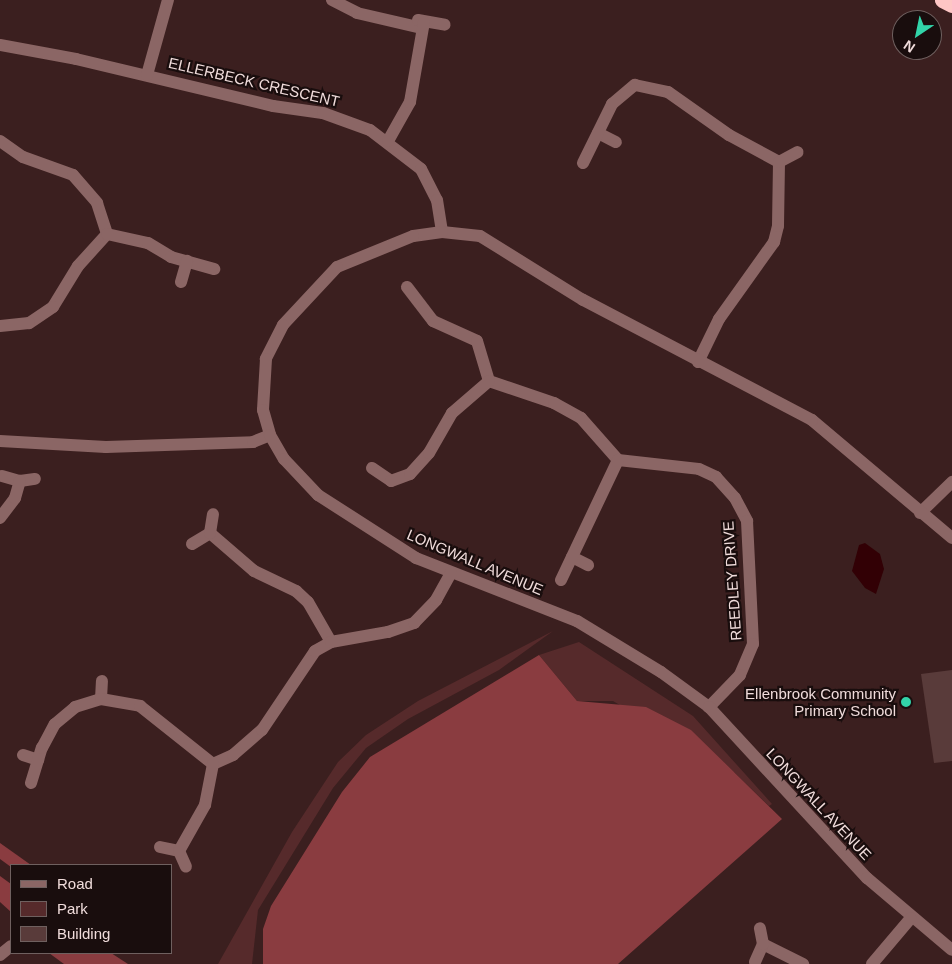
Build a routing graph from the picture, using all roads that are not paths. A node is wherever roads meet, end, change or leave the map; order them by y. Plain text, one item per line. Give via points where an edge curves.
1 (168, 0) edge
2 (332, 0) edge
3 (942, 0) edge
4 (952, 4) edge
5 (410, 16) dead end
6 (423, 25) junction
7 (445, 25) dead end
8 (0, 46) edge
9 (147, 75) junction
10 (598, 133) junction
11 (0, 141) edge
12 (388, 141) junction
13 (616, 142) dead end
14 (798, 152) dead end
15 (779, 162) junction
16 (583, 163) dead end
17 (442, 232) junction
18 (107, 234) junction
19 (187, 261) junction
20 (214, 269) dead end
21 (181, 282) dead end
22 (407, 287) dead end
23 (0, 326) edge
24 (698, 362) junction
25 (489, 381) junction
26 (270, 435) junction
27 (0, 441) edge
28 (618, 460) junction
29 (372, 468) dead end
30 (2, 476) dead end
31 (35, 479) dead end
32 (20, 481) junction
33 (952, 482) edge
34 (920, 513) junction
35 (213, 514) dead end
36 (0, 518) edge
37 (210, 533) junction
38 (952, 538) edge
39 (192, 544) dead end
40 (572, 557) junction
41 (588, 565) dead end
42 (451, 573) junction
43 (561, 580) dead end
44 (331, 642) junction
45 (102, 681) dead end
46 (101, 699) junction
47 (709, 707) junction
48 (23, 755) dead end
49 (38, 760) junction
50 (213, 764) junction
51 (31, 783) dead end
52 (160, 847) dead end
53 (179, 852) junction
54 (186, 867) dead end
55 (911, 918) junction
56 (760, 928) dead end
57 (763, 944) junction
58 (10, 947) edge
59 (952, 950) edge
60 (0, 955) edge
61 (755, 962) dead end
62 (803, 964) edge
63 (872, 964) edge

1 - 9 street
2 - 6 street via 364,15
3 - 4 highway
5 - 6 street
6 - 7 street
6 - 12 street via 410,102
8 - 9 street, ELLERBECK CRESCENT
9 - 12 street, ELLERBECK CRESCENT via 273,106 323,113
10 - 13 street
10 - 15 street via 617,96 635,85 650,86 683,101 730,135
10 - 16 street
11 - 18 street via 23,157 73,175 97,202
12 - 17 street, ELLERBECK CRESCENT via 421,169 430,184
14 - 15 street
15 - 24 street via 778,226 774,242 719,320
17 - 24 street, LONGWALL AVENUE via 496,243 547,280
17 - 26 street, LONGWALL AVENUE via 389,242 358,255 337,267 300,303 266,359 263,410
18 - 19 street via 148,243
18 - 23 street via 78,266 53,307 29,323
19 - 20 street
19 - 21 street
22 - 25 street via 433,322 477,342
24 - 34 street, LONGWALL AVENUE via 812,420
25 - 28 street via 554,403 581,418
25 - 29 street via 452,413 429,453 410,474 391,481
26 - 27 street via 253,442 106,447
26 - 42 street, LONGWALL AVENUE via 289,465 318,495 389,543
28 - 40 street
28 - 47 street, REEDLEY DRIVE via 676,464 709,473 726,486 747,521 751,658
30 - 32 street
31 - 32 street
32 - 36 street via 16,498
33 - 34 street
34 - 38 street, LONGWALL AVENUE
35 - 37 street
37 - 39 street
37 - 44 street via 254,571 296,591 308,602
40 - 41 street
40 - 43 street
42 - 44 street via 436,600 414,623
42 - 47 street, LONGWALL AVENUE via 577,621
44 - 50 street via 304,663 252,741
45 - 46 street
46 - 49 street via 62,716
46 - 50 street via 140,706
47 - 55 street, LONGWALL AVENUE via 812,823
48 - 49 street
49 - 51 street
50 - 53 street via 206,805
52 - 53 street
53 - 54 street
55 - 59 street, LONGWALL AVENUE
55 - 63 street
56 - 57 street
57 - 61 street
57 - 62 street
58 - 60 street

